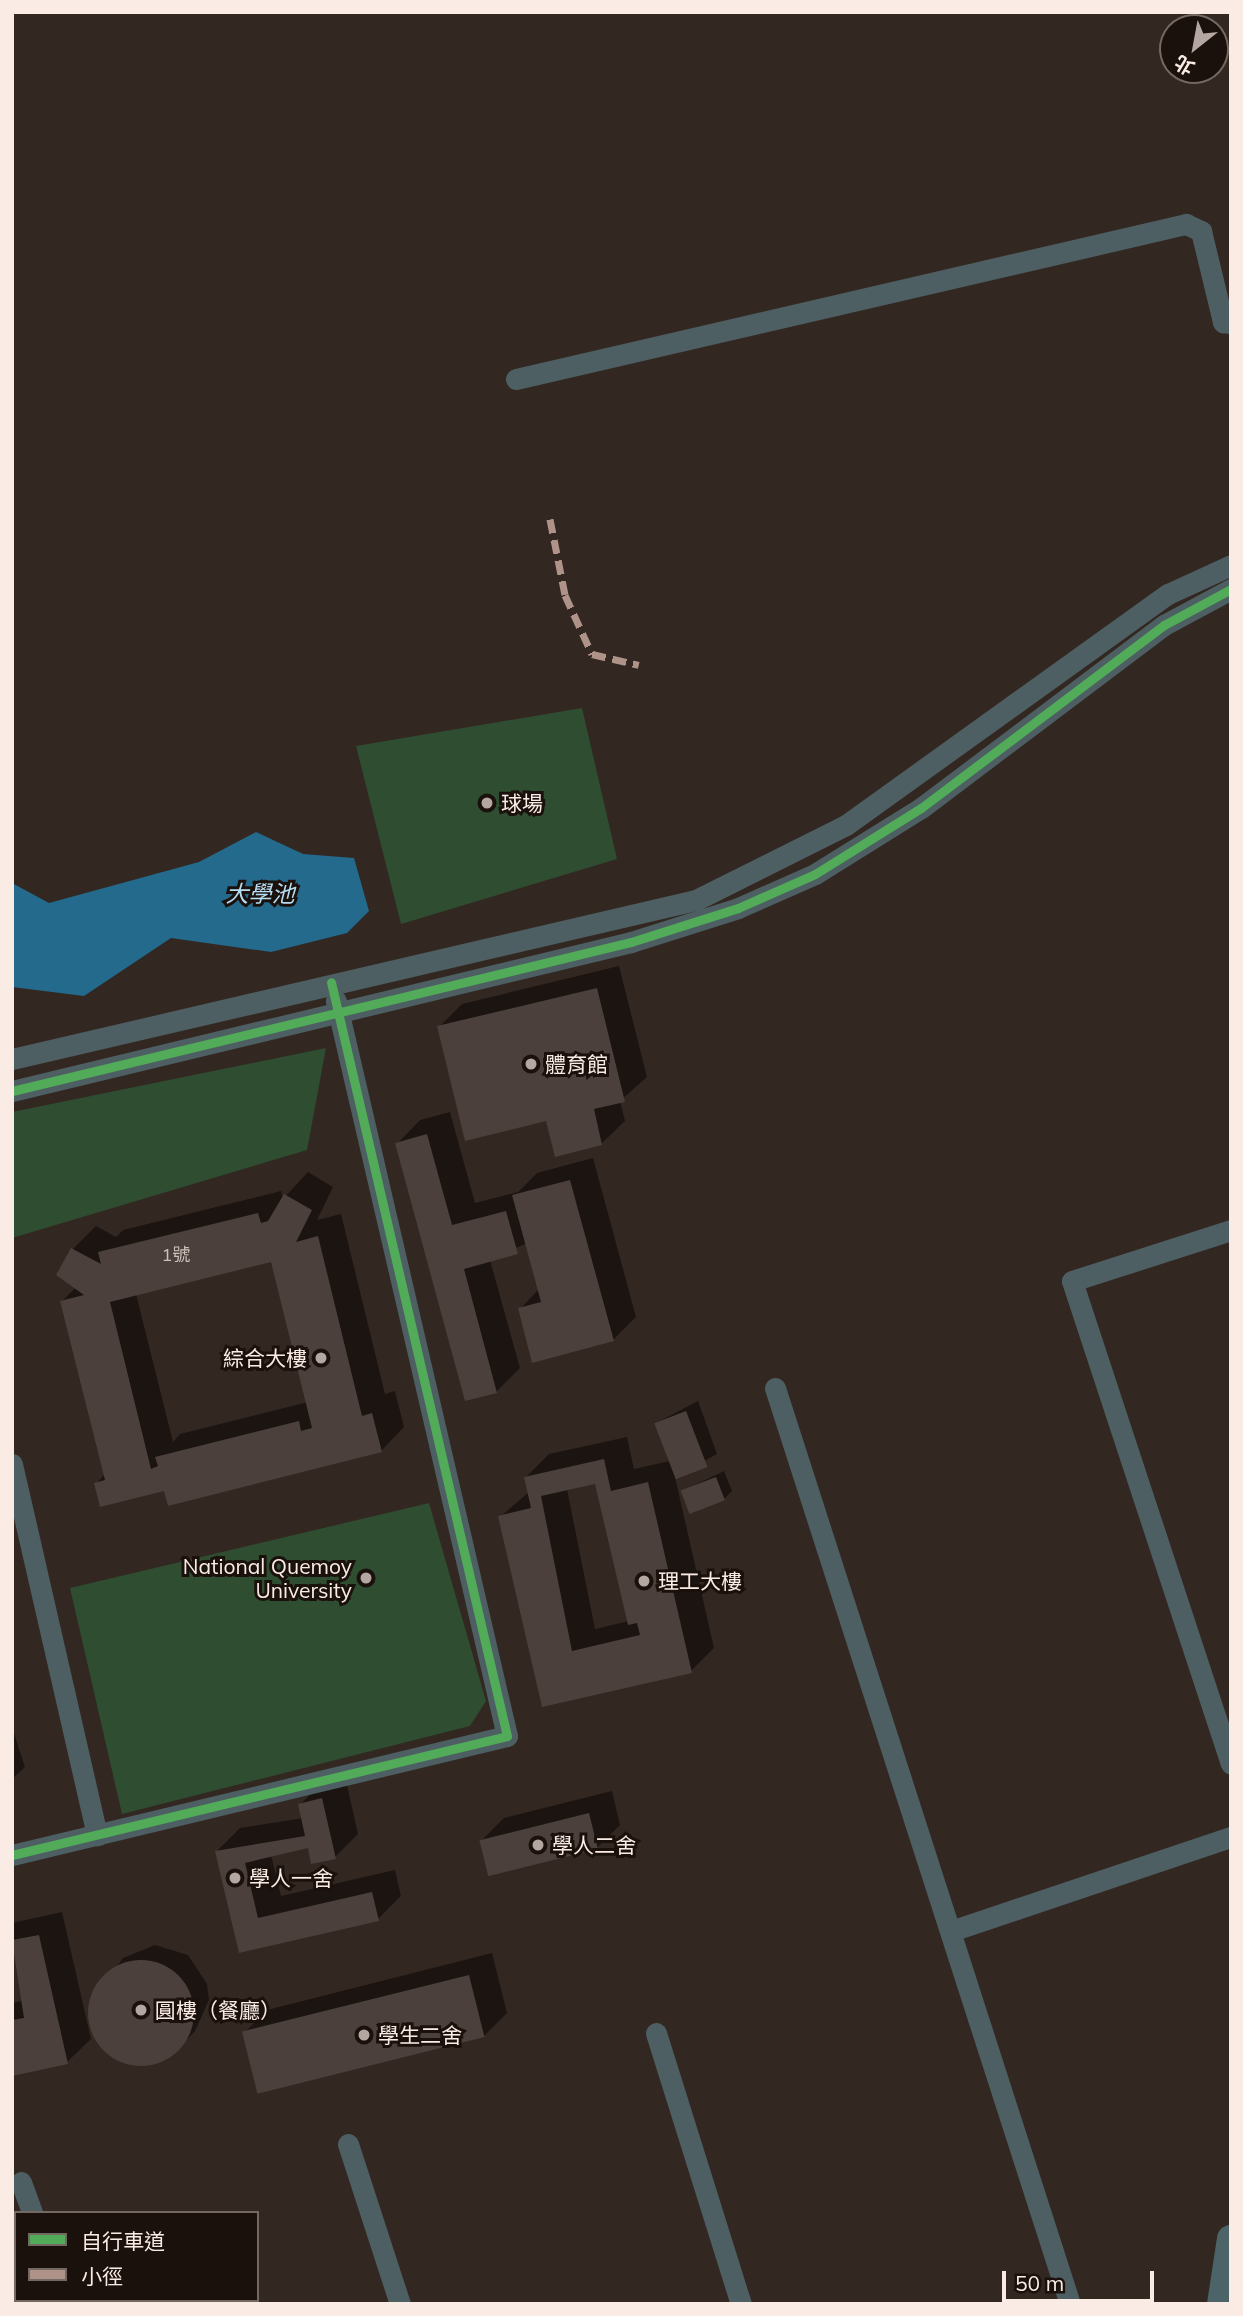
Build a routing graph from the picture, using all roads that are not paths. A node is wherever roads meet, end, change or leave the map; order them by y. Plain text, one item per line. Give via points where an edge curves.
1 (1231, 323) edge
2 (516, 379) dead end
3 (1231, 565) edge
4 (1231, 589) edge
5 (331, 982) junction
6 (338, 1013) junction
7 (12, 1059) edge
8 (12, 1091) edge
9 (1231, 1230) edge
10 (775, 1388) dead end
11 (12, 1464) edge
12 (1231, 1764) edge
13 (97, 1835) junction
14 (1231, 1837) edge
15 (12, 1856) edge
16 (954, 1930) junction
17 (656, 2033) dead end
18 (348, 2144) dead end
19 (21, 2182) dead end
20 (31, 2211) edge
21 (1231, 2239) edge
22 (400, 2304) edge
23 (741, 2304) edge
24 (1070, 2304) edge
25 (1221, 2304) edge

1 - 2 street via 1223,322 1201,231 1186,224
3 - 5 street via 1168,594 846,825 746,878 637,916
4 - 6 street via 1164,625 921,808 815,874 658,934
5 - 6 street
5 - 7 street
6 - 8 street
6 - 13 street via 507,1735
9 - 12 street via 1072,1281
10 - 16 street
11 - 13 street
13 - 15 street
14 - 16 street
16 - 24 street
17 - 23 street
18 - 22 street
19 - 20 street
21 - 25 main road

